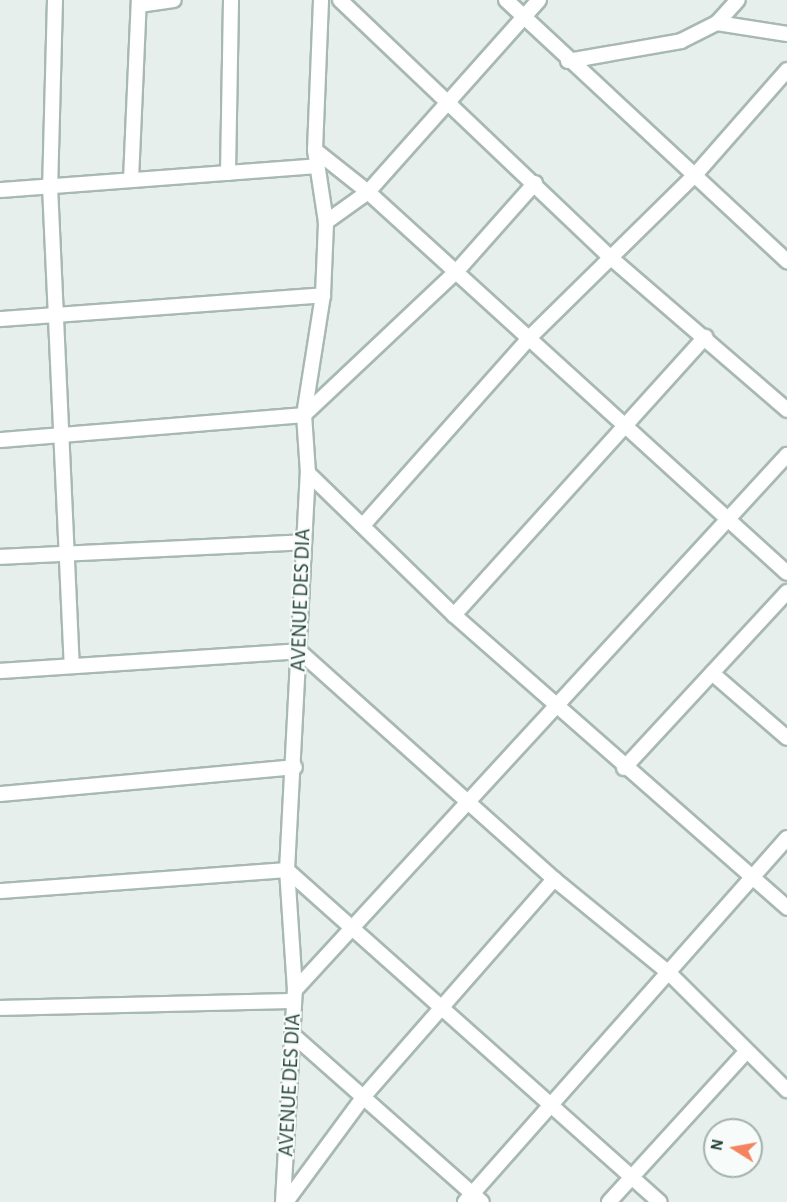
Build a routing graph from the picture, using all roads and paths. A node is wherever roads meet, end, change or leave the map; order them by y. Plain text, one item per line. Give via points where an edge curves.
1 (55, 0) edge
2 (174, 0) edge
3 (231, 0) edge
4 (321, 0) edge
5 (340, 0) edge
6 (506, 0) edge
7 (539, 0) edge
8 (738, 0) edge
9 (139, 2) edge
10 (525, 18) junction
11 (717, 23) junction
12 (787, 34) edge
13 (568, 61) junction
14 (787, 70) edge
15 (448, 103) junction
16 (315, 150) junction
17 (317, 166) junction
18 (228, 173) junction
19 (694, 176) junction
20 (131, 180) junction
21 (535, 183) junction
22 (50, 186) junction
23 (0, 190) edge
24 (368, 192) junction
25 (326, 222) junction
26 (610, 257) junction
27 (787, 261) edge
28 (456, 272) junction
29 (323, 295) junction
30 (55, 315) junction
31 (0, 319) edge
32 (529, 338) junction
33 (705, 338) junction
34 (787, 410) edge
35 (304, 415) junction
36 (624, 425) junction
37 (58, 434) junction
38 (0, 440) edge
39 (787, 455) edge
40 (308, 473) junction
41 (729, 520) junction
42 (365, 523) junction
43 (302, 542) junction
44 (68, 551) junction
45 (0, 557) edge
46 (787, 573) edge
47 (787, 592) edge
48 (454, 615) junction
49 (298, 651) junction
50 (72, 664) junction
51 (0, 671) edge
52 (712, 673) junction
53 (555, 702) junction
54 (787, 738) edge
55 (295, 767) junction
56 (624, 768) junction
57 (0, 794) edge
58 (465, 798) junction
59 (787, 838) edge
60 (287, 870) junction
61 (753, 875) junction
62 (554, 879) junction
63 (0, 891) edge
64 (787, 908) edge
65 (355, 927) junction
66 (670, 974) junction
67 (294, 995) junction
68 (444, 1005) junction
69 (0, 1008) edge
70 (292, 1035) junction
71 (746, 1052) junction
72 (787, 1090) edge
73 (365, 1095) junction
74 (554, 1104) junction
75 (632, 1177) junction
76 (473, 1199) edge
77 (285, 1202) edge
78 (609, 1202) edge
79 (659, 1202) edge

1 - 22 street
2 - 9 street
3 - 18 street
4 - 16 street, AVENUE DES DIA
5 - 15 street
6 - 10 street
7 - 10 street
8 - 11 street
9 - 20 street
10 - 13 street
10 - 15 street
11 - 12 street
11 - 13 street via 681,41
13 - 19 street
14 - 19 street
15 - 21 street
15 - 24 street
16 - 17 street, AVENUE DES DIA
16 - 24 street
17 - 18 street
17 - 25 street, AVENUE DES DIA
18 - 20 street
19 - 26 street
19 - 27 street
20 - 22 street
21 - 26 street
21 - 28 street
22 - 23 street
22 - 30 street
24 - 25 street
24 - 28 street
25 - 29 street, AVENUE DES DIA
26 - 32 street
26 - 33 street
28 - 32 street
28 - 35 street
29 - 30 street
29 - 35 street, AVENUE DES DIA
30 - 31 street
30 - 37 street
32 - 36 street
32 - 42 street
33 - 34 street
33 - 36 street
35 - 37 street
35 - 40 street, AVENUE DES DIA
36 - 41 street
36 - 48 street
37 - 38 street
37 - 44 street
39 - 41 street
40 - 42 street
40 - 43 street, AVENUE DES DIA
41 - 46 street
41 - 53 street
42 - 48 street
43 - 44 street
43 - 49 street, AVENUE DES DIA
44 - 45 street
44 - 50 street
47 - 52 street
48 - 53 street
49 - 50 street
49 - 55 street, AVENUE DES DIA
49 - 58 street
50 - 51 street
52 - 54 street
52 - 56 street
53 - 56 street
53 - 58 street
55 - 57 street
55 - 60 street, AVENUE DES DIA
56 - 61 street
58 - 62 street
58 - 65 street
59 - 61 street
60 - 63 street
60 - 65 street
60 - 67 street, AVENUE DES DIA
61 - 64 street
61 - 66 street
62 - 66 street
62 - 68 street
65 - 67 street
65 - 68 street
66 - 71 street
66 - 74 street
67 - 69 street
67 - 70 street, AVENUE DES DIA
68 - 73 street
68 - 74 street
70 - 73 street
70 - 77 street, AVENUE DES DIA
71 - 72 street
71 - 75 street
73 - 76 street
73 - 77 street
74 - 75 street
74 - 76 street
75 - 78 street
75 - 79 street

